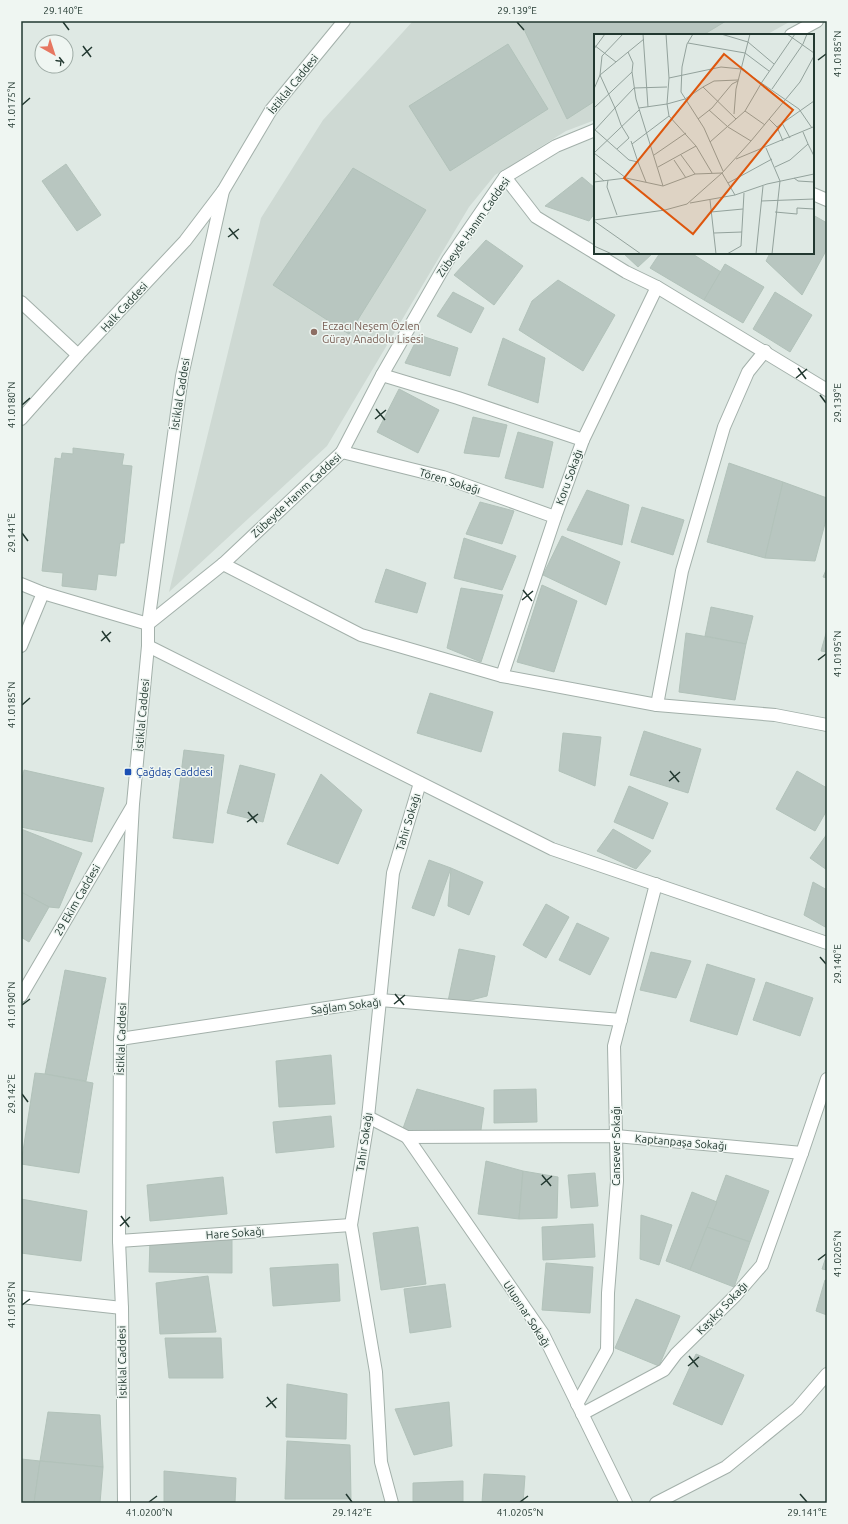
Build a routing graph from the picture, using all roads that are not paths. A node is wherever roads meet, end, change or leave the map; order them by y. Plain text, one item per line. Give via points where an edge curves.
1 (344, 21) edge
2 (817, 21) edge
3 (793, 34) edge
4 (594, 130) edge
5 (505, 177) junction
6 (223, 191) junction
7 (814, 194) edge
8 (827, 200) edge
9 (594, 252) edge
10 (597, 254) edge
11 (657, 287) junction
12 (21, 302) edge
13 (765, 351) junction
14 (78, 355) junction
15 (382, 376) junction
16 (827, 390) edge
17 (21, 419) edge
18 (583, 440) junction
19 (342, 452) junction
20 (555, 517) junction
21 (223, 564) junction
22 (21, 584) edge
23 (44, 592) junction
24 (148, 624) junction
25 (21, 646) edge
26 (148, 646) junction
27 (502, 676) junction
28 (657, 705) junction
29 (827, 725) edge
30 (420, 783) junction
31 (134, 804) junction
32 (656, 884) junction
33 (827, 943) edge
34 (21, 996) edge
35 (380, 1000) junction
36 (621, 1020) junction
37 (120, 1039) junction
38 (827, 1079) edge
39 (368, 1117) junction
40 (616, 1136) junction
41 (407, 1137) junction
42 (802, 1153) junction
43 (351, 1225) junction
44 (119, 1241) junction
45 (21, 1297) edge
46 (122, 1308) junction
47 (827, 1374) edge
48 (580, 1409) junction
49 (124, 1503) edge
50 (392, 1503) edge
51 (626, 1503) edge
52 (656, 1503) edge

1 - 6 street, İstiklal Caddesi via 271,110
2 - 3 street
4 - 5 street, Zübeyde Hanım Caddesi via 556,146
5 - 9 street via 536,217
5 - 15 street, Zübeyde Hanım Caddesi via 448,260
6 - 14 street, Halk Caddesi via 185,241
6 - 24 street, İstiklal Caddesi via 182,376
7 - 8 street
10 - 11 street
11 - 13 street
11 - 18 street, Koru Sokağı
12 - 14 street
13 - 16 street
13 - 28 street via 748,372 724,427 682,571
14 - 17 street, Halk Caddesi
15 - 18 street via 458,398
15 - 19 street, Zübeyde Hanım Caddesi
18 - 20 street, Koru Sokağı
19 - 20 street, Tören Sokağı via 443,477
19 - 21 street, Zübeyde Hanım Caddesi
20 - 27 street, Koru Sokağı
21 - 24 street, Zübeyde Hanım Caddesi
21 - 27 street via 361,635
22 - 23 street
23 - 24 street
23 - 25 street
24 - 26 street, İstiklal Caddesi
26 - 30 street
26 - 31 street, İstiklal Caddesi
27 - 28 street
28 - 29 street via 775,715
30 - 32 street via 552,849
30 - 35 street, Tahir Sokağı via 393,873
31 - 34 street, 29 Ekim Caddesi
31 - 37 street, İstiklal Caddesi
32 - 33 street
32 - 36 street, Cansever Sokağı
35 - 36 street, Sağlam Sokağı
35 - 37 street, Sağlam Sokağı
35 - 39 street, Tahir Sokağı
36 - 40 street, Cansever Sokağı via 614,1046
37 - 44 street, İstiklal Caddesi
38 - 42 street
39 - 41 street, Kaptanpaşa Sokağı
39 - 43 street, Tahir Sokağı
40 - 41 street, Kaptanpaşa Sokağı
40 - 42 street, Kaptanpaşa Sokağı
40 - 48 street, Cansever Sokağı via 617,1181 608,1293 607,1350
41 - 48 street, Ulupınar Sokağı via 543,1334
42 - 48 street, Kaşıkçı Sokağı via 762,1265 735,1296 676,1354 664,1370
43 - 44 street, Hare Sokağı
43 - 50 street, Tahir Sokağı via 376,1372 381,1462
44 - 46 street, İstiklal Caddesi
45 - 46 street
46 - 49 street, İstiklal Caddesi
47 - 52 street via 797,1409 726,1467
48 - 51 street, Ulupınar Sokağı

